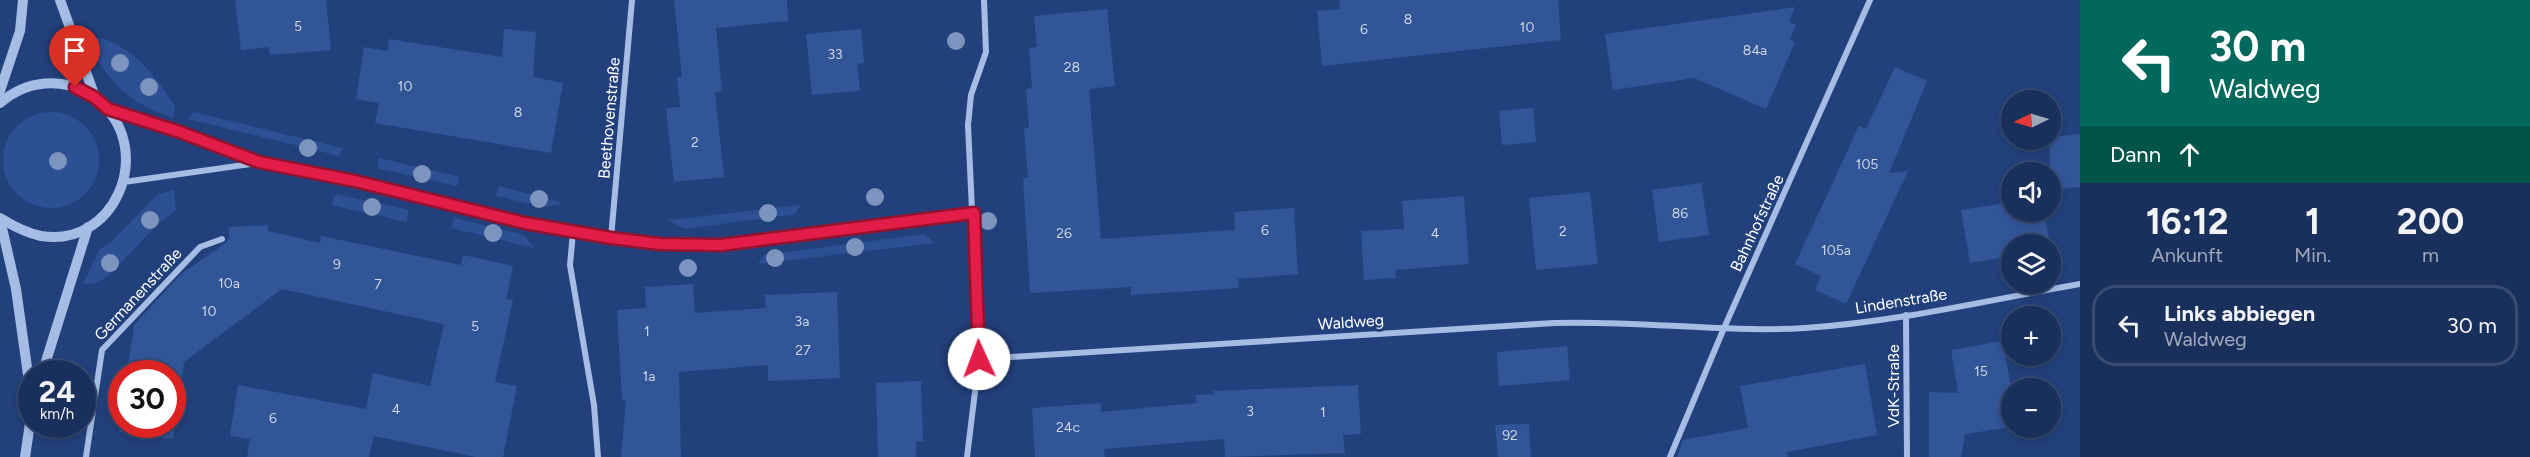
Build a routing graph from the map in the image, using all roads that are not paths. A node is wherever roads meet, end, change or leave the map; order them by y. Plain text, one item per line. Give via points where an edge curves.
1 (23, 0) edge
2 (60, 0) edge
3 (632, 0) edge
4 (984, 0) edge
5 (1870, 0) edge
6 (0, 92) edge
7 (94, 97) junction
8 (0, 103) edge
9 (108, 109) junction
10 (259, 162) junction
11 (124, 182) junction
12 (974, 213) junction
13 (0, 218) edge
14 (88, 227) junction
15 (573, 232) junction
16 (611, 238) junction
17 (222, 239) dead end
18 (2080, 284) edge
19 (1906, 315) junction
20 (1724, 328) junction
21 (979, 359) junction
22 (26, 360) edge
23 (46, 360) edge
24 (28, 438) edge
25 (26, 457) edge
26 (86, 457) edge
27 (598, 457) edge
28 (967, 457) edge
29 (1670, 457) edge
30 (1907, 457) edge

1 - 6 street via 20,31
2 - 7 street
3 - 16 street, Beethovenstraße
4 - 12 street via 986,52 971,95 968,125
5 - 20 street, Bahnhofstraße
7 - 8 street via 54,82 32,85
7 - 9 street
9 - 10 street
9 - 11 street via 123,132 127,155
10 - 11 street
10 - 15 street
11 - 14 street via 105,214
12 - 16 street via 721,245
12 - 21 street
13 - 14 street via 20,230 43,236 66,235
13 - 22 street
14 - 23 street
15 - 16 street
15 - 27 street via 570,265 594,405
17 - 26 street, Germanenstraße via 200,247 102,350
18 - 19 street, Lindenstraße
19 - 20 street, Lindenstraße via 1805,328
19 - 30 street, VdK-Straße
20 - 21 street, Waldweg via 1613,321 1554,323
20 - 29 street, Bahnhofstraße
21 - 28 street
24 - 25 street

